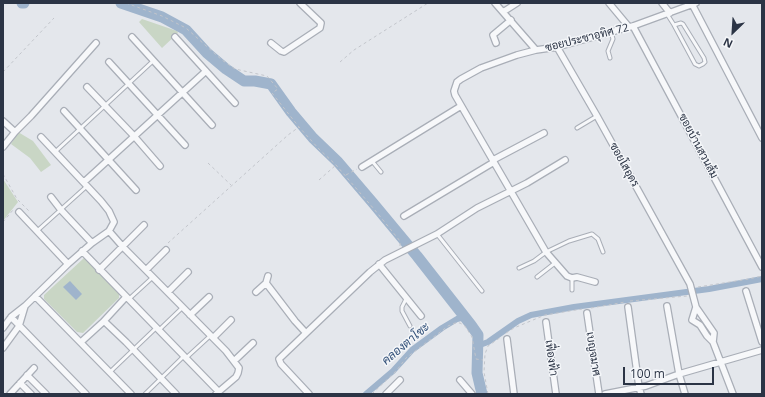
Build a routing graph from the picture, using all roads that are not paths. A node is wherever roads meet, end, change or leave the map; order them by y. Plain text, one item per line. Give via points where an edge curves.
1 (300, 3) edge
2 (495, 3) edge
3 (517, 3) edge
4 (609, 3) edge
5 (662, 3) edge
6 (694, 4) edge
7 (503, 12) junction
8 (668, 14) junction
9 (511, 20) junction
10 (674, 25) junction
11 (631, 27) junction
12 (611, 32) junction
13 (132, 37) dead end
14 (175, 37) dead end
15 (96, 43) dead end
16 (271, 43) dead end
17 (496, 43) dead end
18 (557, 46) junction
19 (536, 50) junction
20 (610, 58) dead end
21 (153, 61) junction
22 (109, 62) dead end
23 (206, 71) junction
24 (129, 84) junction
25 (87, 87) dead end
26 (182, 93) junction
27 (235, 103) dead end
28 (105, 106) junction
29 (461, 106) junction
30 (64, 111) dead end
31 (157, 115) junction
32 (598, 116) junction
33 (3, 121) edge
34 (212, 125) dead end
35 (577, 128) dead end
36 (80, 129) junction
37 (15, 132) junction
38 (544, 133) dead end
39 (134, 136) junction
40 (41, 137) dead end
41 (762, 138) edge
42 (185, 145) dead end
43 (3, 148) edge
44 (55, 152) junction
45 (109, 159) junction
46 (372, 160) junction
47 (565, 160) dead end
48 (493, 161) junction
49 (160, 166) dead end
50 (362, 167) road end
51 (381, 172) dead end
52 (86, 184) junction
53 (136, 190) dead end
54 (510, 191) junction
55 (51, 197) dead end
56 (18, 209) road end
57 (61, 210) junction
58 (404, 216) dead end
59 (144, 225) dead end
60 (37, 231) junction
61 (110, 231) junction
62 (437, 234) junction
63 (92, 243) junction
64 (123, 246) junction
65 (166, 250) dead end
66 (82, 251) junction
67 (546, 252) junction
68 (602, 252) dead end
69 (760, 258) edge
70 (555, 263) junction
71 (68, 264) junction
72 (379, 264) junction
73 (762, 267) edge
74 (519, 268) dead end
75 (99, 270) junction
76 (146, 270) junction
77 (188, 272) dead end
78 (268, 276) dead end
79 (153, 277) junction
80 (537, 277) dead end
81 (572, 278) junction
82 (595, 282) dead end
83 (266, 283) junction
84 (572, 290) dead end
85 (746, 291) dead end
86 (168, 292) junction
87 (256, 292) dead end
88 (482, 292) dead end
89 (35, 296) junction
90 (209, 297) dead end
91 (128, 298) junction
92 (406, 299) junction
93 (25, 306) junction
94 (667, 306) dead end
95 (182, 307) junction
96 (628, 307) dead end
97 (696, 307) junction
98 (585, 311) road end
99 (190, 315) junction
100 (421, 316) dead end
101 (10, 317) junction
102 (231, 320) dead end
103 (102, 322) junction
104 (546, 322) dead end
105 (19, 326) junction
106 (410, 326) dead end
107 (3, 328) edge
108 (157, 329) junction
109 (306, 332) junction
110 (212, 337) junction
111 (507, 339) dead end
112 (81, 342) junction
113 (713, 342) junction
114 (762, 342) edge
115 (252, 343) dead end
116 (3, 348) edge
117 (133, 350) junction
118 (762, 350) edge
119 (185, 357) junction
120 (234, 361) junction
121 (722, 362) junction
122 (34, 368) dead end
123 (110, 372) junction
124 (679, 374) junction
125 (27, 375) junction
126 (161, 378) junction
127 (400, 380) dead end
128 (460, 380) dead end
129 (20, 383) junction
130 (639, 387) junction
131 (217, 393) edge
132 (10, 394) edge
133 (31, 394) edge
134 (46, 394) edge
135 (86, 394) edge
136 (131, 394) edge
137 (145, 394) edge
138 (176, 394) edge
139 (309, 394) edge
140 (386, 394) edge
141 (472, 394) edge
142 (514, 394) edge
143 (556, 394) edge
144 (599, 394) edge
145 (605, 394) edge
146 (641, 394) edge
147 (685, 394) edge
148 (733, 394) edge

1 - 16 street via 321,23 320,28 284,52
2 - 7 street, ซอยประชาอุทิศ 72
3 - 7 street
4 - 11 street, ซอยบ้านสวนส้ม
5 - 8 street
6 - 8 street, ซอยประชาอุทิศ 72
6 - 41 street
7 - 9 street, ซอยประชาอุทิศ 72
8 - 10 lane
8 - 11 street, ซอยประชาอุทิศ 72
9 - 17 street via 494,33
9 - 19 street, ซอยประชาอุทิศ 72
10 - 10 lane via 695,64 703,64 704,58 683,24
11 - 12 street, ซอยประชาอุทิศ 72
11 - 69 street, ซอยบ้านสวนส้ม
12 - 18 street, ซอยประชาอุทิศ 72
12 - 20 lane via 613,39 608,51
13 - 21 street
14 - 23 street
15 - 37 street
18 - 19 street, ซอยประชาอุทิศ 72
18 - 32 street, ซอยโสอุดร
19 - 29 street via 481,68 461,79 454,91
21 - 24 lane
21 - 26 street
22 - 24 street
23 - 26 street
23 - 27 street
24 - 28 lane
24 - 31 street
25 - 28 street
26 - 31 street
26 - 34 street
28 - 36 lane
28 - 39 street
29 - 46 street
29 - 48 street
30 - 36 street
31 - 39 street
31 - 42 street
32 - 35 lane
32 - 97 street, ซอยโสอุดร via 691,286
33 - 37 street
36 - 44 lane
36 - 45 street
37 - 43 street
38 - 48 street
39 - 45 street
39 - 49 street
40 - 44 street
44 - 52 street
45 - 52 street
45 - 53 street
46 - 50 street
46 - 51 lane
47 - 54 street
48 - 54 street
48 - 58 street
52 - 57 lane
52 - 61 street via 113,217 114,222
54 - 62 street via 476,208
54 - 67 street
55 - 57 street
56 - 60 street
57 - 60 lane
57 - 63 street
59 - 64 street
60 - 71 street
61 - 63 street
61 - 64 street
62 - 72 street
62 - 88 lane
63 - 66 street
64 - 75 street
64 - 76 street
65 - 76 street
66 - 71 street
66 - 75 street
67 - 68 lane via 592,234 598,239
67 - 70 street
67 - 74 lane
69 - 73 street, ซอยบ้านสวนส้ม
70 - 80 lane
70 - 81 street
71 - 89 street
72 - 92 street
72 - 109 street
75 - 91 street
76 - 79 street
77 - 86 street
78 - 83 street
79 - 86 street
79 - 91 lane
81 - 82 street
81 - 84 lane
83 - 87 street
83 - 109 street
85 - 114 street
86 - 95 street
89 - 93 street
89 - 112 street
90 - 99 street
91 - 103 street
91 - 108 street
92 - 100 street
92 - 106 lane via 402,311
93 - 101 street
93 - 105 street
94 - 124 street
95 - 99 street
95 - 108 lane
96 - 130 street
97 - 113 street via 714,333
97 - 113 street via 692,320
98 - 144 street, เบญจมาศ
99 - 110 street
101 - 105 street
101 - 107 street
102 - 110 street
103 - 112 street
103 - 117 street
104 - 143 street, เฟื่องฟ้า
105 - 116 street
105 - 135 street
108 - 117 lane
108 - 119 street
109 - 139 street via 279,359
110 - 119 lane
110 - 120 street
111 - 142 street
112 - 123 street
113 - 121 street
115 - 120 street
117 - 123 lane
117 - 126 street
118 - 121 street
119 - 126 lane
119 - 131 street
120 - 131 street via 239,368 236,377
121 - 124 street
121 - 148 street
122 - 125 street
123 - 136 street
124 - 130 street
124 - 147 street
125 - 129 street
125 - 134 street
126 - 137 lane
126 - 138 street
127 - 140 street
128 - 141 street
129 - 132 street
129 - 133 street
130 - 145 street
130 - 146 street

